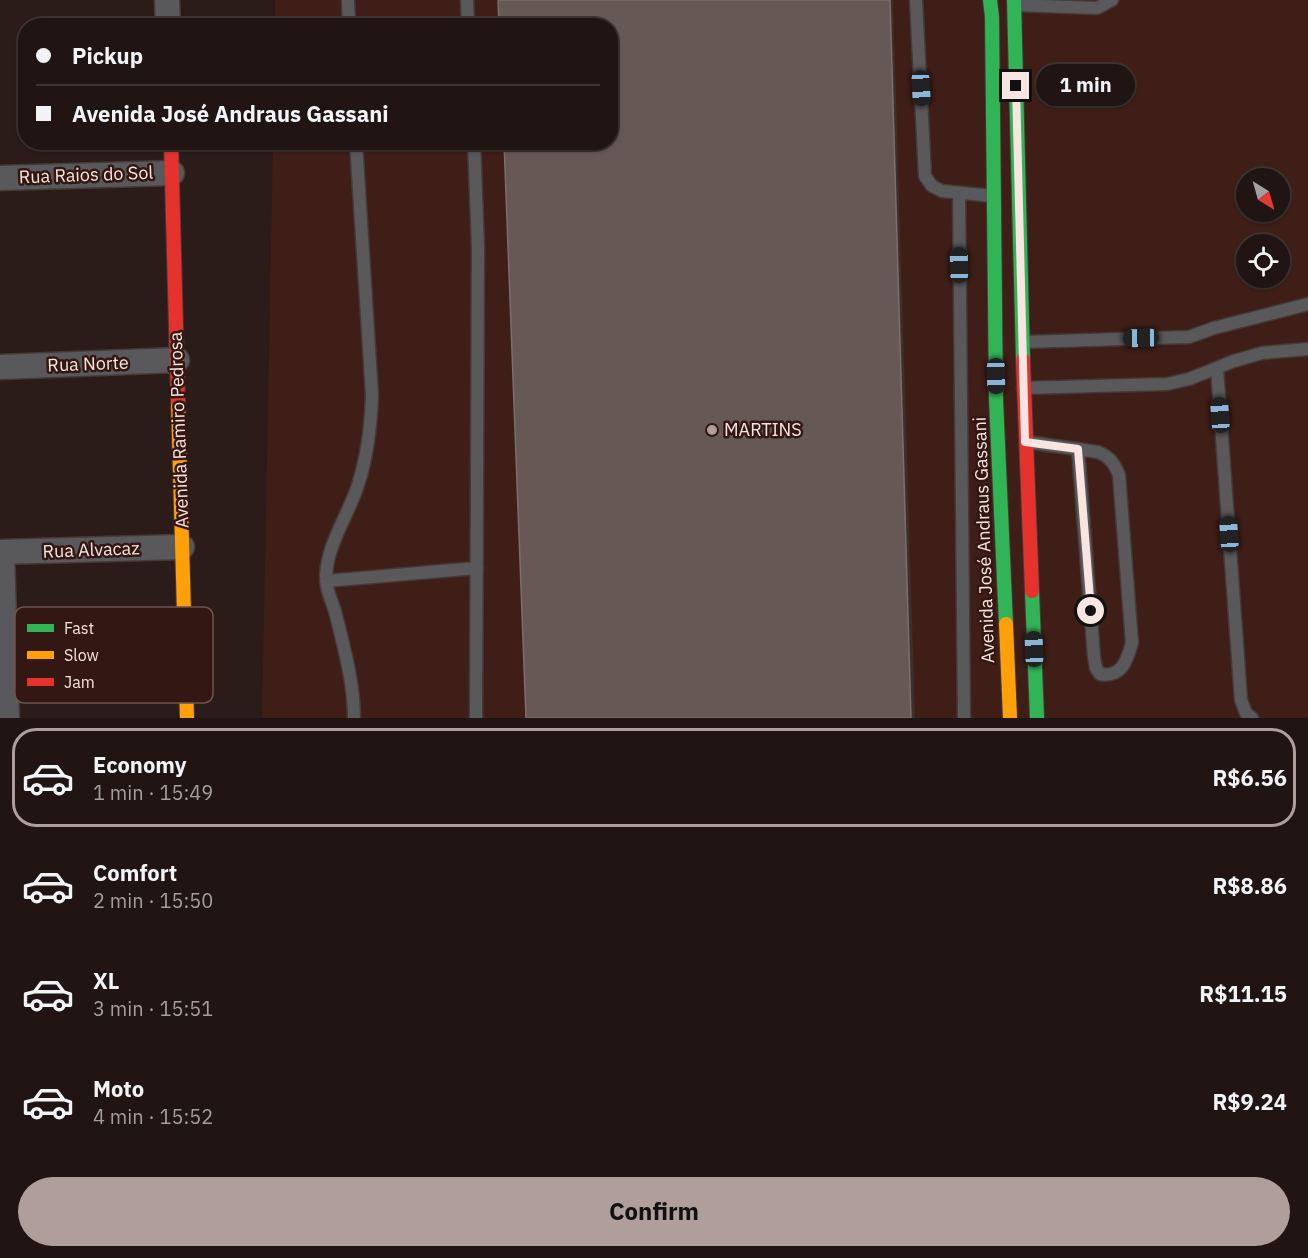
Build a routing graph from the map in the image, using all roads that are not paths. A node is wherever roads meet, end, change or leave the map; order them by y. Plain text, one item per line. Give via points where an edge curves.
1 (167, 0) edge
2 (348, 0) edge
3 (467, 0) edge
4 (916, 0) edge
5 (990, 0) edge
6 (1112, 0) edge
7 (1014, 7) edge
8 (992, 17) junction
9 (168, 18) edge
10 (349, 18) edge
11 (468, 18) edge
12 (171, 150) edge
13 (357, 150) edge
14 (474, 150) edge
15 (172, 172) junction
16 (0, 178) edge
17 (959, 193) junction
18 (994, 196) junction
19 (1308, 304) edge
20 (1022, 342) junction
21 (1308, 350) edge
22 (177, 360) junction
23 (0, 367) edge
24 (1217, 368) junction
25 (1013, 397) junction
26 (1025, 442) junction
27 (1078, 449) junction
28 (182, 547) junction
29 (1, 552) edge
30 (477, 568) junction
31 (326, 581) junction
32 (184, 607) edge
33 (187, 703) edge
34 (7, 718) edge
35 (187, 718) edge
36 (354, 718) edge
37 (476, 718) edge
38 (964, 718) edge
39 (1010, 718) edge
40 (1036, 718) edge
41 (1252, 718) edge

1 - 9 street
2 - 10 lane
3 - 11 lane
4 - 17 lane via 925,176 942,191
5 - 8 main road, Avenida José Andraus Gassani
6 - 7 lane via 1097,8
7 - 8 main road
7 - 20 main road, Avenida José Andraus Gassani
8 - 18 main road, Avenida José Andraus Gassani
12 - 15 main road, Avenida Ramiro Pedrosa
13 - 31 lane via 371,424 358,486 334,537
14 - 30 lane via 478,247
15 - 16 street, Rua Raios do Sol
15 - 22 main road, Avenida Ramiro Pedrosa
17 - 18 lane
17 - 38 lane
18 - 25 main road, Avenida José Andraus Gassani
19 - 20 lane via 1189,337
20 - 25 main road, Avenida José Andraus Gassani
21 - 24 lane via 1262,353
22 - 23 street, Rua Norte
22 - 28 main road, Avenida Ramiro Pedrosa
24 - 25 lane via 1167,384
24 - 41 lane via 1241,700
25 - 26 main road, Avenida José Andraus Gassani
25 - 39 main road, Avenida José Andraus Gassani
26 - 27 lane
26 - 40 main road, Avenida José Andraus Gassani
27 - 27 lane via 1108,456 1119,475 1132,643 1119,671 1109,675 1100,674 1094,657
28 - 29 street, Rua Alvacaz
28 - 32 main road, Avenida Ramiro Pedrosa
29 - 34 street
30 - 31 lane
30 - 37 lane
31 - 36 lane via 348,665
33 - 35 main road, Avenida Ramiro Pedrosa

